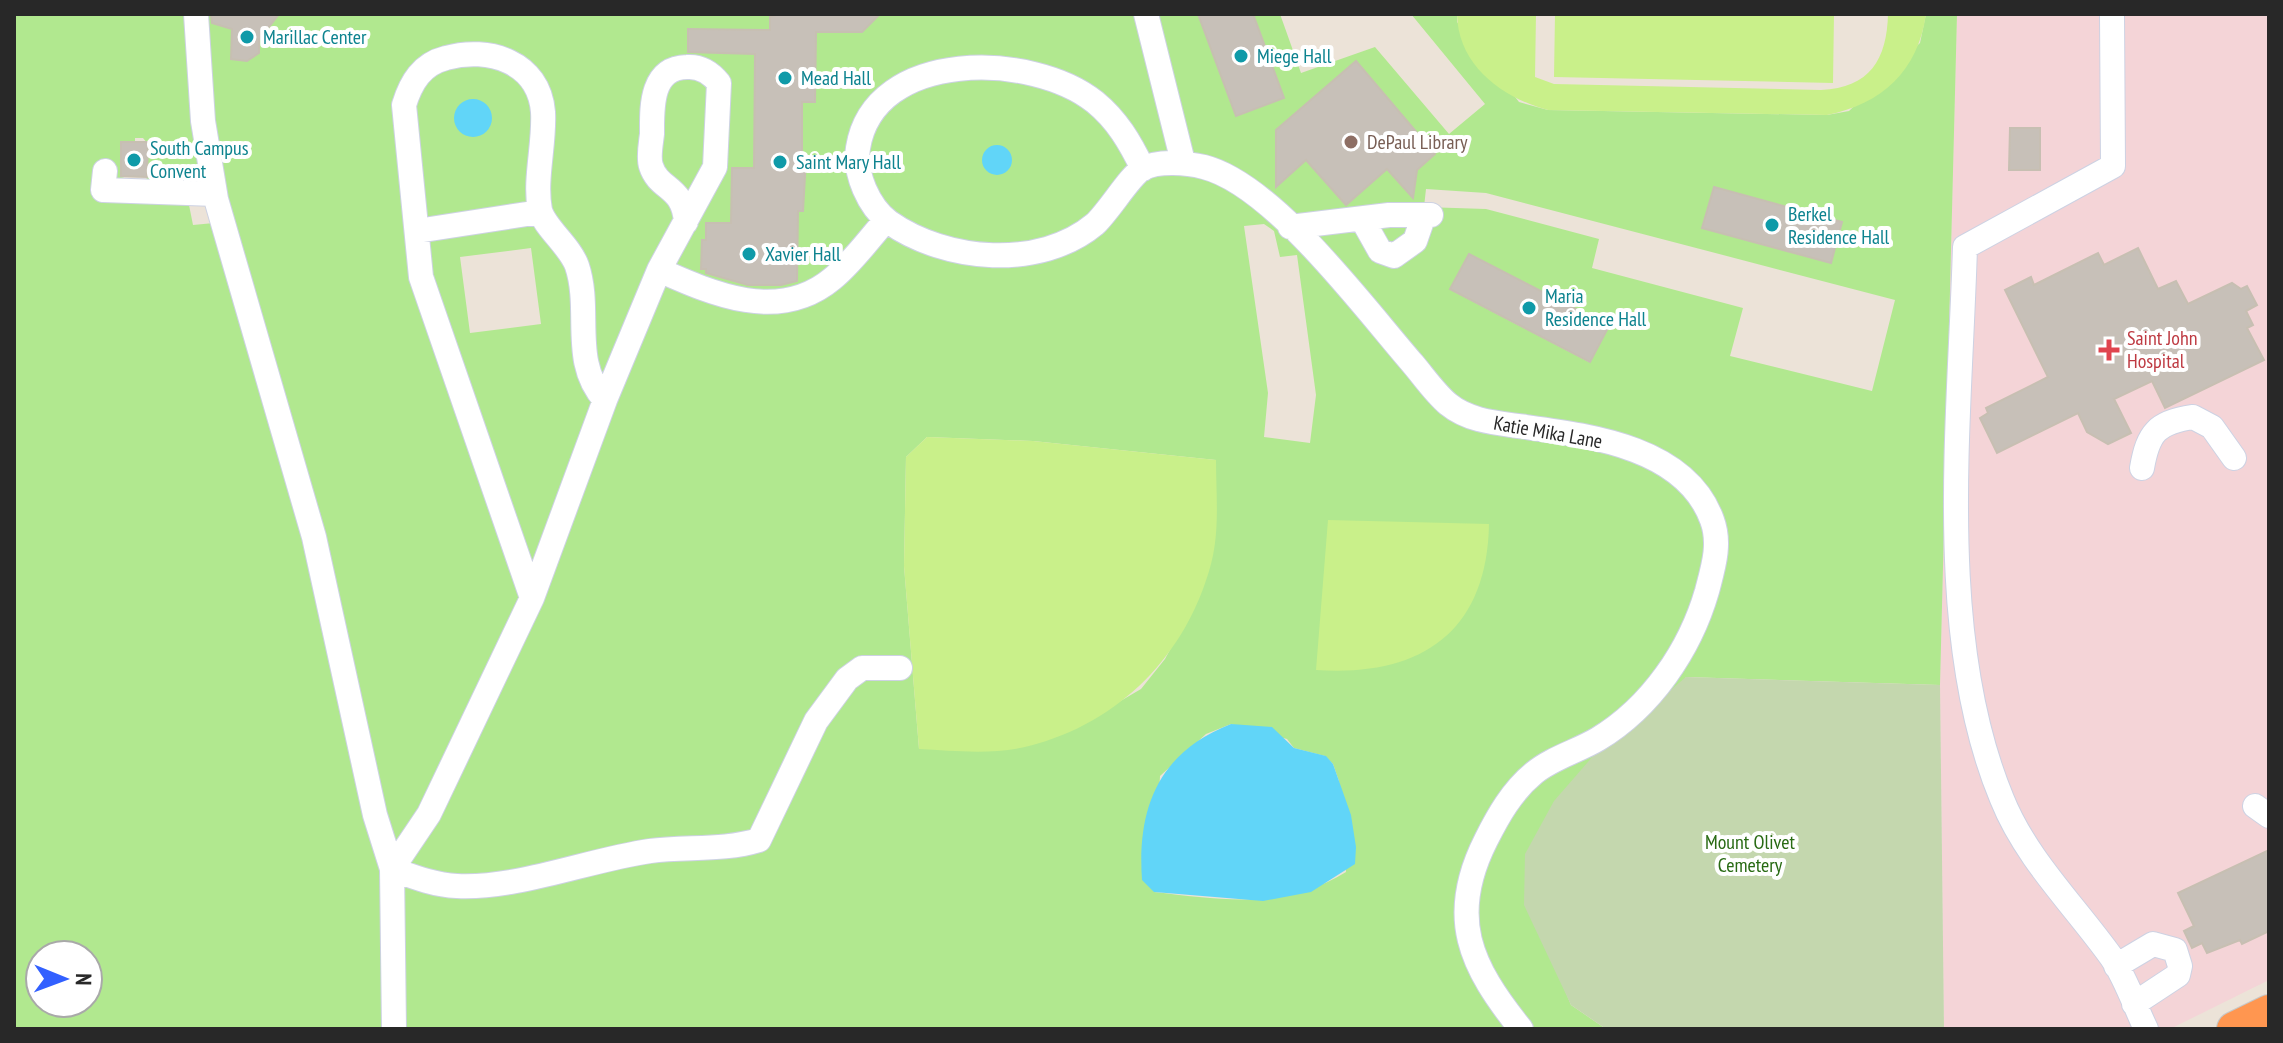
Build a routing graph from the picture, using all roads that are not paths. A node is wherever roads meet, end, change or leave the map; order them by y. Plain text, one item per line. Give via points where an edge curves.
1 (196, 14) edge
2 (1146, 14) edge
3 (2112, 14) edge
4 (1183, 162) junction
5 (1143, 169) junction
6 (105, 171) dead end
7 (215, 194) junction
8 (540, 212) junction
9 (1362, 219) junction
10 (886, 220) junction
11 (686, 222) junction
12 (1290, 227) junction
13 (417, 231) junction
14 (659, 270) junction
15 (605, 400) junction
16 (2234, 458) dead end
17 (2142, 468) dead end
18 (532, 598) junction
19 (900, 668) dead end
20 (392, 869) junction
21 (2116, 966) junction
22 (2134, 1004) junction
23 (2269, 1012) edge
24 (394, 1029) edge
25 (1521, 1029) edge
26 (2146, 1029) edge
27 (2234, 1029) edge

1 - 7 street via 203,121
2 - 4 street
3 - 21 street via 2113,166 1965,247 1957,530 1963,644 1978,725 2002,800 2039,863
4 - 5 street
4 - 12 street, Katie Mika Lane via 1236,179
5 - 10 street via 1092,226 1057,246 1027,252 970,254
5 - 10 street via 1117,123 1070,86 1025,71 960,67 904,87 882,103 866,125 858,169 866,194
6 - 7 street via 103,190
7 - 20 street via 314,537 375,815
8 - 13 street
8 - 13 street via 543,109 524,70 495,55 446,57 427,66 410,84 404,105
8 - 15 street via 572,252 579,271 585,368
9 - 9 street via 1428,215 1415,241 1394,256 1380,251
9 - 12 street
10 - 14 street via 832,279 803,297 774,304 700,288
11 - 11 street via 715,167 719,83 712,74 687,67 666,75 652,96 651,165 682,201
11 - 14 street
12 - 25 street, Katie Mika Lane via 1447,403 1483,421 1571,433 1666,463 1712,520 1717,554 1702,610 1676,661 1641,706 1612,729 1535,772 1502,808 1473,866 1466,916 1474,959
13 - 18 street via 421,277
14 - 15 street
15 - 18 street
16 - 17 street via 2212,427 2193,417 2151,435
18 - 20 street via 429,814
19 - 20 street via 862,668 847,679 816,721 759,840 614,856 490,885 428,882
20 - 24 street
21 - 22 street
21 - 22 street via 2153,944 2175,950 2178,975
22 - 26 street
23 - 27 highway

